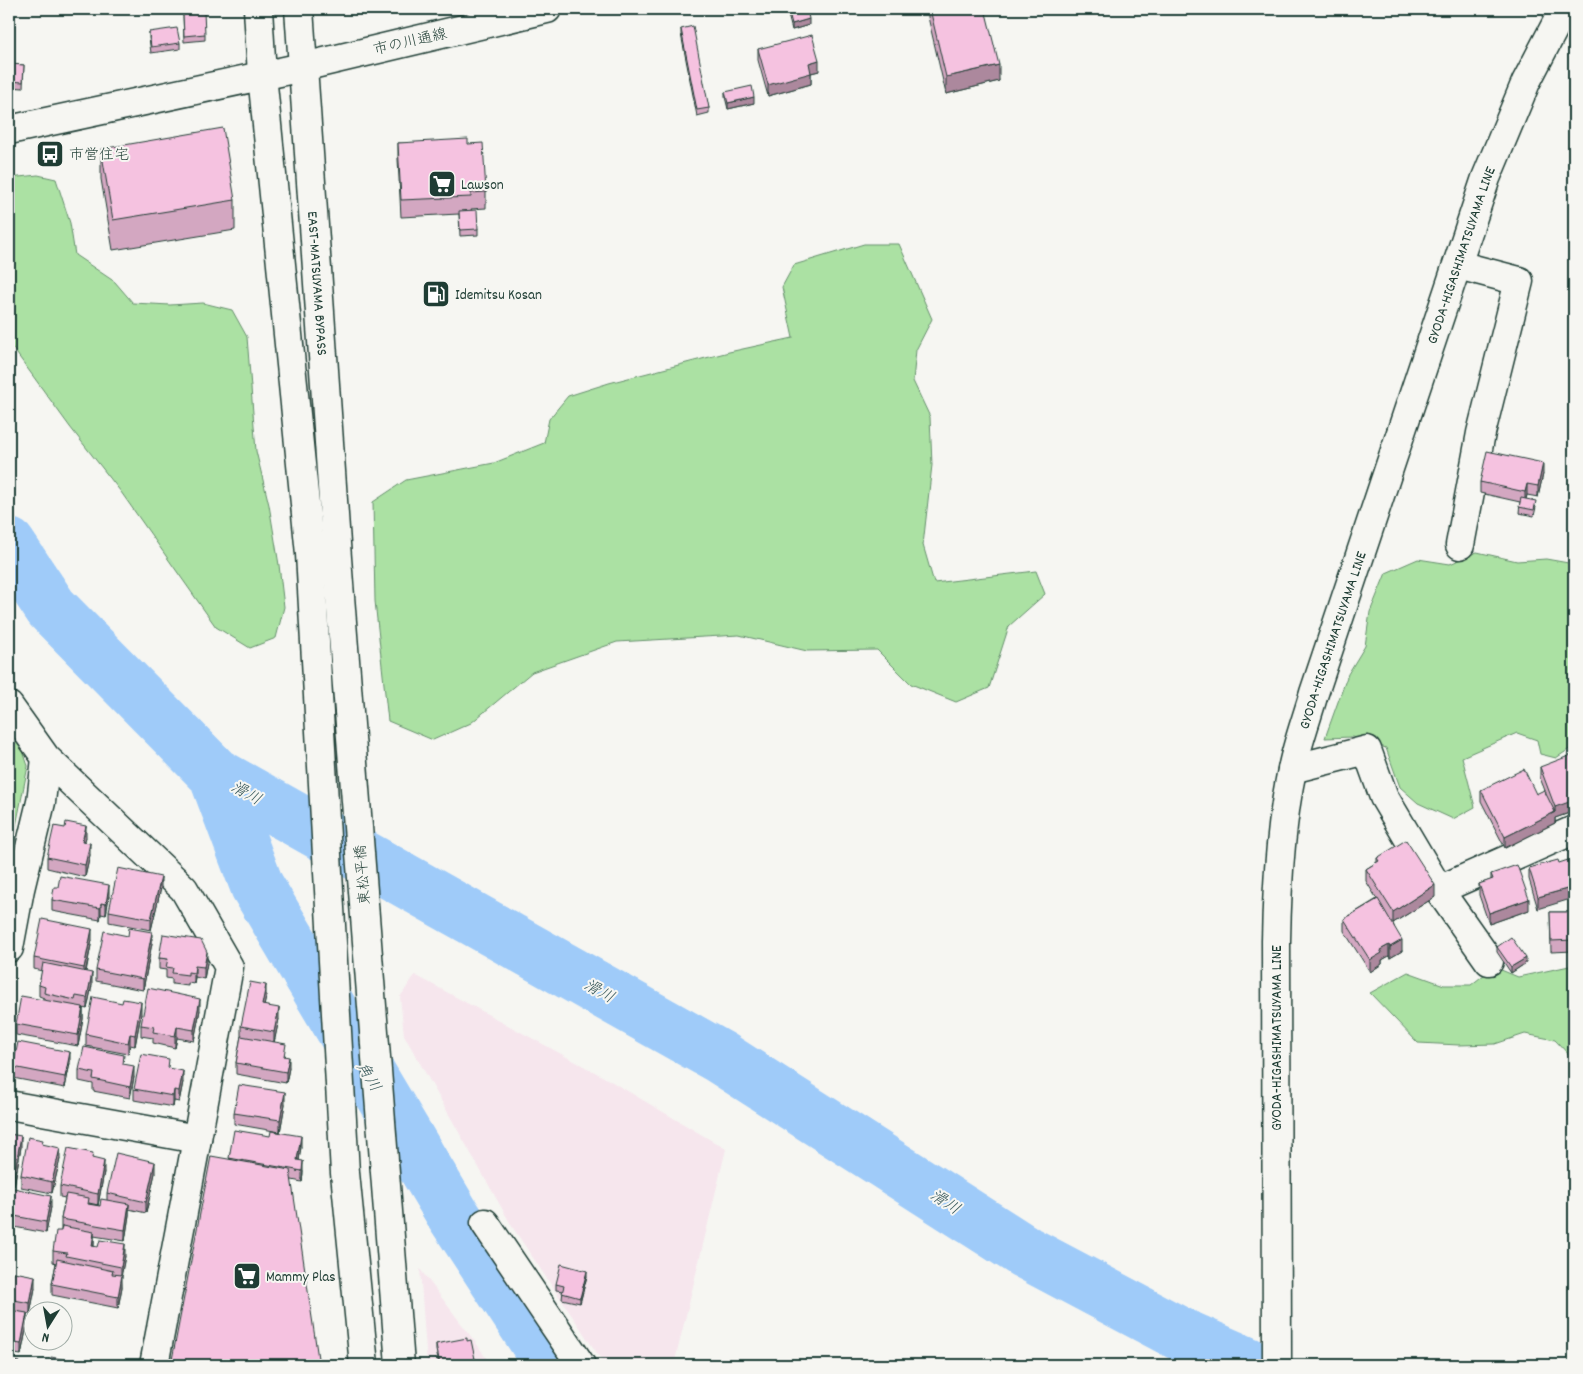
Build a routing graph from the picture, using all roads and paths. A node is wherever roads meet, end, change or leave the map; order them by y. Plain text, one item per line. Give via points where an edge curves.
1 (258, 9) edge
2 (299, 9) edge
3 (547, 9) edge
4 (1564, 9) edge
5 (303, 67) junction
6 (262, 74) junction
7 (9, 130) edge
8 (1458, 265) junction
9 (1460, 545) dead end
10 (337, 558) joint
11 (9, 706) edge
12 (46, 758) junction
13 (1292, 769) junction
14 (1574, 830) edge
15 (14, 888) edge
16 (1439, 890) junction
17 (9, 948) edge
18 (1489, 961) dead end
19 (9, 1105) edge
20 (197, 1139) junction
21 (485, 1224) dead end
22 (154, 1365) edge
23 (364, 1365) edge
24 (400, 1365) edge
25 (581, 1365) edge
26 (1277, 1365) edge

1 - 6 main road
2 - 5 main road, EAST-MATSUYAMA BYPASS
3 - 5 main road, 市の川通線
4 - 8 main road, GYODA-HIGASHIMATSUYAMA LINE via 1526,82 1490,169
5 - 6 main road, 市の川通線
5 - 10 main road, EAST-MATSUYAMA BYPASS
6 - 7 main road, 市の川通線
6 - 23 main road via 310,554 345,1173
8 - 9 main road via 1519,281 1481,433
8 - 13 main road, GYODA-HIGASHIMATSUYAMA LINE via 1314,692
10 - 24 main road, 東松平橋
11 - 12 main road
12 - 15 main road via 41,802
12 - 20 main road via 184,889 229,967
13 - 16 main road via 1367,750 1384,797
13 - 26 main road, GYODA-HIGASHIMATSUYAMA LINE via 1283,820 1276,914
14 - 16 main road
15 - 17 main road
16 - 18 main road
19 - 20 main road
20 - 22 main road
21 - 25 main road

